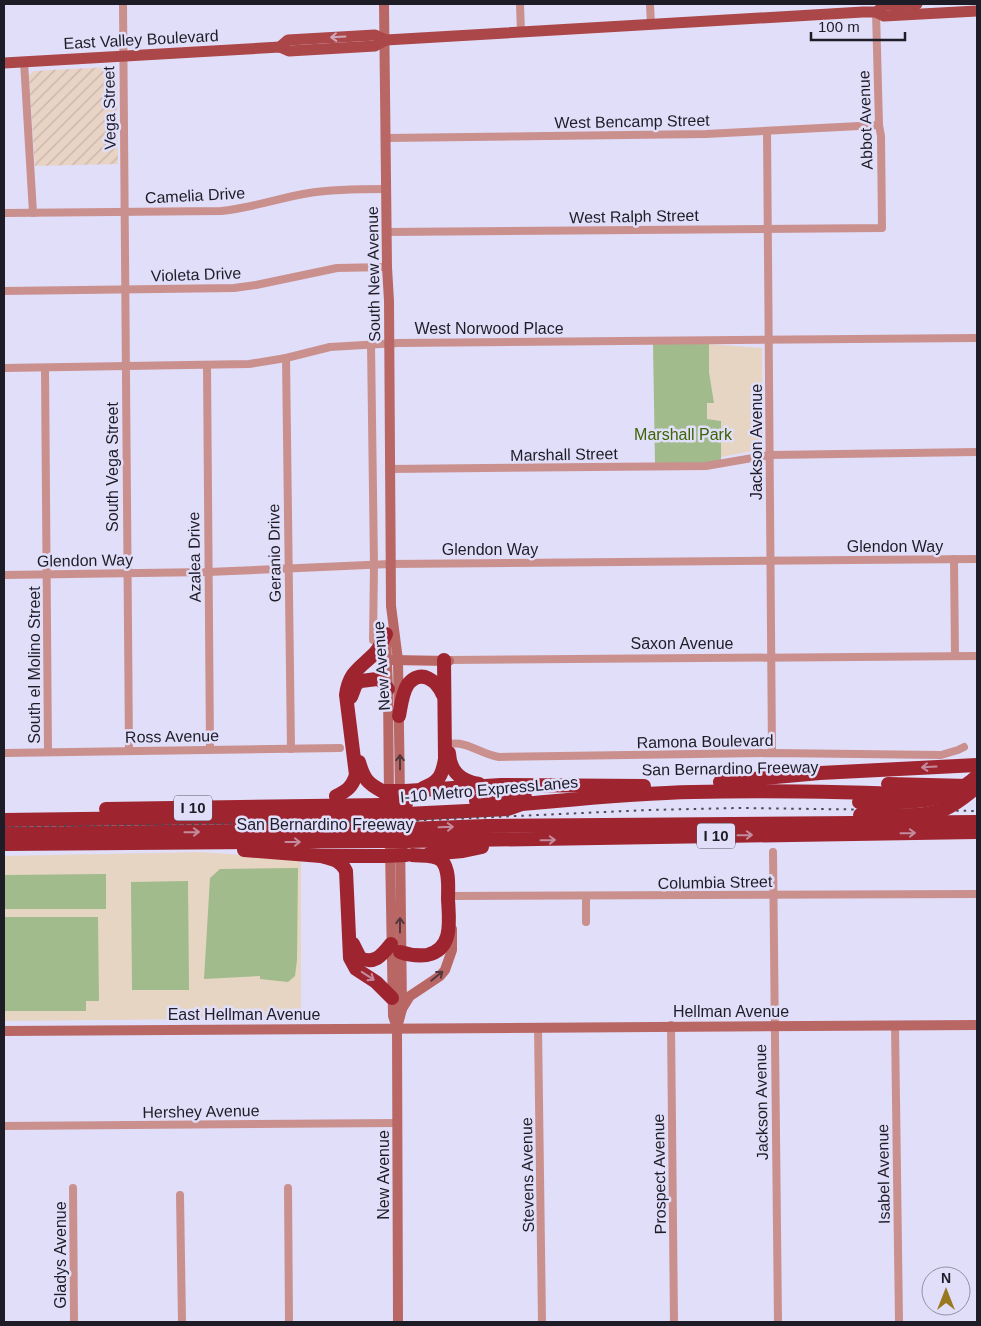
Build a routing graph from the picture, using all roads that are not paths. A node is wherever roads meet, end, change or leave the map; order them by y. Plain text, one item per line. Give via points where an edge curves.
1 (122, 4) edge
2 (384, 4) edge
3 (520, 4) edge
4 (650, 4) edge
5 (917, 4) edge
6 (828, 9) edge
7 (977, 11) edge
8 (876, 12) junction
9 (651, 25) junction
10 (521, 33) junction
11 (386, 40) junction
12 (122, 56) junction
13 (24, 61) junction
14 (4, 62) edge
15 (879, 125) junction
16 (767, 131) junction
17 (386, 138) junction
18 (386, 189) junction
19 (124, 212) junction
20 (33, 213) junction
21 (4, 214) edge
22 (769, 228) junction
23 (882, 228) joint
24 (387, 232) junction
25 (387, 266) junction
26 (124, 289) junction
27 (4, 291) edge
28 (977, 338) edge
29 (769, 340) junction
30 (371, 344) junction
31 (388, 344) junction
32 (286, 358) junction
33 (206, 366) junction
34 (125, 367) junction
35 (4, 368) edge
36 (45, 368) junction
37 (977, 452) edge
38 (770, 455) junction
39 (389, 469) junction
40 (954, 559) junction
41 (977, 559) edge
42 (770, 561) junction
43 (390, 564) junction
44 (374, 565) junction
45 (288, 568) junction
46 (208, 572) junction
47 (127, 573) junction
48 (4, 575) edge
49 (47, 575) junction
50 (390, 606) junction
51 (386, 634) junction
52 (373, 640) dead end
53 (955, 656) junction
54 (977, 656) edge
55 (771, 657) junction
56 (398, 660) junction
57 (446, 660) junction
58 (386, 661) junction
59 (388, 689) junction
60 (443, 695) junction
61 (399, 716) junction
62 (449, 744) junction
63 (964, 747) dead end
64 (291, 748) junction
65 (340, 748) dead end
66 (210, 749) junction
67 (129, 751) junction
68 (48, 752) junction
69 (4, 753) edge
70 (772, 753) junction
71 (977, 765) edge
72 (977, 776) edge
73 (720, 782) junction
74 (490, 786) junction
75 (644, 786) junction
76 (977, 786) edge
77 (336, 796) junction
78 (977, 796) edge
79 (408, 800) junction
80 (303, 806) junction
81 (508, 808) junction
82 (859, 808) junction
83 (4, 812) edge
84 (383, 816) junction
85 (4, 820) edge
86 (977, 822) edge
87 (486, 826) junction
88 (977, 832) edge
89 (932, 833) junction
90 (4, 834) edge
91 (977, 840) edge
92 (499, 841) junction
93 (209, 842) junction
94 (4, 844) edge
95 (408, 845) junction
96 (463, 851) junction
97 (773, 852) dead end
98 (321, 856) junction
99 (383, 856) junction
100 (977, 894) edge
101 (772, 895) junction
102 (452, 896) junction
103 (586, 896) junction
104 (586, 922) dead end
105 (395, 948) junction
106 (392, 998) junction
107 (402, 1009) junction
108 (895, 1025) junction
109 (977, 1025) edge
110 (671, 1026) junction
111 (774, 1026) junction
112 (538, 1027) junction
113 (397, 1028) junction
114 (484, 1028) joint
115 (4, 1031) edge
116 (398, 1123) junction
117 (4, 1126) edge
118 (73, 1188) dead end
119 (288, 1188) dead end
120 (180, 1195) dead end
121 (74, 1322) edge
122 (182, 1322) edge
123 (289, 1322) edge
124 (398, 1322) edge
125 (542, 1322) edge
126 (674, 1322) edge
127 (778, 1322) edge
128 (898, 1322) edge

1 - 12 street, Vega Street
2 - 11 main road, South New Avenue
3 - 10 street
4 - 9 street
5 - 8 main road via 885,5
6 - 8 main road, East Valley Boulevard
6 - 9 main road, East Valley Boulevard
7 - 8 main road via 884,16
8 - 15 street, Abbot Avenue
9 - 10 main road, East Valley Boulevard
10 - 11 main road, East Valley Boulevard
11 - 12 main road, East Valley Boulevard via 375,35 288,40 280,46
11 - 17 main road, South New Avenue
12 - 13 main road, East Valley Boulevard
12 - 19 street, Vega Street
13 - 14 main road, East Valley Boulevard
13 - 20 street
15 - 16 street, West Bencamp Street
15 - 23 street, Abbot Avenue
16 - 17 street, West Bencamp Street
16 - 22 street, Jackson Avenue
17 - 18 main road, South New Avenue
18 - 19 street, Camelia Drive via 310,193 221,211
18 - 24 main road, South New Avenue
19 - 20 street, Camelia Drive
19 - 26 street, South Vega Street
20 - 21 street, Camelia Drive
22 - 23 street, West Ralph Street
22 - 24 street, West Ralph Street
22 - 29 street, Jackson Avenue
24 - 25 main road, South New Avenue
25 - 26 street, Violeta Drive via 337,268 234,288
25 - 31 main road, South New Avenue
26 - 27 street, Violeta Drive
26 - 34 street, South Vega Street
28 - 29 street, West Norwood Place
29 - 31 street, West Norwood Place
29 - 38 street, Jackson Avenue
30 - 31 street, West Norwood Place
30 - 32 street, West Norwood Place via 330,347
30 - 44 street
31 - 39 main road, South New Avenue
32 - 33 street, West Norwood Place
32 - 45 street, Geranio Drive
33 - 34 street, West Norwood Place
33 - 46 street, Azalea Drive
34 - 36 street, West Norwood Place
34 - 47 street, South Vega Street
35 - 36 street, West Norwood Place
36 - 49 street, South el Molino Street
37 - 38 street, Marshall Street
38 - 39 street, Marshall Street via 706,466
38 - 42 street, Jackson Avenue
39 - 43 main road, South New Avenue
40 - 41 street, Glendon Way
40 - 42 street, Glendon Way
40 - 53 street
42 - 43 street, Glendon Way
42 - 55 street, Jackson Avenue
43 - 44 street, Glendon Way
43 - 50 main road
44 - 45 street, Glendon Way
44 - 52 street
45 - 46 street, Glendon Way
45 - 64 street, Geranio Drive
46 - 47 street, Glendon Way
46 - 66 street, Azalea Drive
47 - 49 street, Glendon Way
47 - 67 street, South Vega Street
48 - 49 street, Glendon Way
49 - 68 street, South el Molino Street
50 - 51 main road, New Avenue
50 - 56 main road, New Avenue
51 - 58 main road, New Avenue
51 - 77 highway via 374,654 357,668 347,686 356,775 347,791
53 - 54 street, Saxon Avenue
53 - 55 street, Saxon Avenue
55 - 57 street, Saxon Avenue
55 - 70 street, Jackson Avenue
56 - 57 main road, Saxon Avenue
56 - 58 main road, Saxon Avenue
56 - 61 main road, New Avenue
57 - 60 highway
57 - 62 main road
58 - 59 main road, New Avenue
59 - 84 highway via 381,680 361,681 352,692 351,702 362,775 370,784
59 - 105 main road, New Avenue
60 - 61 highway via 431,679 416,679 404,692
60 - 79 highway via 443,770 439,779
105 -> 61 main road, New Avenue
62 - 70 street, Ramona Boulevard via 464,744 499,757
62 - 74 highway via 454,772 472,783
63 - 70 street, Ramona Boulevard via 941,755
64 - 65 street, Ross Avenue
64 - 66 street, Ross Avenue
66 - 67 street, Ross Avenue
67 - 68 street, Ross Avenue
68 - 69 street, Ross Avenue
71 -> 73 highway
72 - 82 highway, bridge via 958,791 943,797
73 - 75 highway, San Bernardino Freeway / I 10
73 - 76 highway, San Bernardino Freeway / I 10
74 - 75 highway
74 - 79 highway
75 - 79 highway, San Bernardino Freeway / I 10 via 551,796
76 - 82 highway, bridge via 960,801 931,812 915,814
77 - 80 highway
77 - 84 highway
78 - 81 highway, I-10 Metro ExpressLanes via 693,792 532,803
79 - 81 highway, I-10 Metro ExpressLanes
79 - 84 highway, San Bernardino Freeway / I 10, bridge
80 - 83 highway, San Bernardino Freeway / I 10
80 - 84 highway, San Bernardino Freeway / I 10
81 - 82 highway via 680,800
82 - 87 highway
84 - 85 highway, I-10 Metro ExpressLanes
90 -> 84 highway
93 -> 84 highway, San Bernardino Freeway / I 10
84 - 95 highway, San Bernardino Freeway / I 10, bridge
86 - 87 highway, I-10 Metro ExpressLanes
95 -> 87 highway, I-10 Metro ExpressLanes
88 - 89 highway, San Bernardino Freeway / I 10
89 - 91 highway via 953,839
92 -> 89 highway, San Bernardino Freeway / I 10
92 - 95 highway, San Bernardino Freeway / I 10
92 - 96 highway
93 - 94 highway, San Bernardino Freeway / I 10
93 - 98 highway via 247,851
95 - 96 highway
95 - 99 highway, bridge
95 - 105 highway via 436,857 447,871 449,930 443,947 436,952 415,955
96 - 102 highway via 452,866
97 - 101 street, Jackson Avenue
98 - 99 highway
98 -> 106 highway via 334,859 346,871 350,958 356,969
99 - 105 highway via 363,859 353,868 353,945 365,961 381,957
100 - 101 street, Columbia Street
101 - 103 street, Columbia Street
101 - 111 street, Jackson Avenue
102 - 103 street, Columbia Street
107 -> 102 main road via 410,996 440,976 448,963 452,950
103 - 104 street
105 - 106 main road, New Avenue
105 - 107 main road, New Avenue
106 - 113 main road, New Avenue
107 - 113 main road, New Avenue
108 - 109 main road, Hellman Avenue
108 - 111 main road, Hellman Avenue
108 - 128 street, Isabel Avenue
110 - 111 main road, Hellman Avenue
110 - 112 main road, Hellman Avenue
110 - 126 street, Prospect Avenue
111 - 127 street, Jackson Avenue
112 - 114 main road, Hellman Avenue
112 - 125 street, Stevens Avenue
113 - 114 main road, East Hellman Avenue
113 - 115 main road, East Hellman Avenue
113 - 116 main road, New Avenue
116 - 117 street, Hershey Avenue
116 - 124 main road, New Avenue
118 - 121 street, Gladys Avenue
119 - 123 street
120 - 122 street

